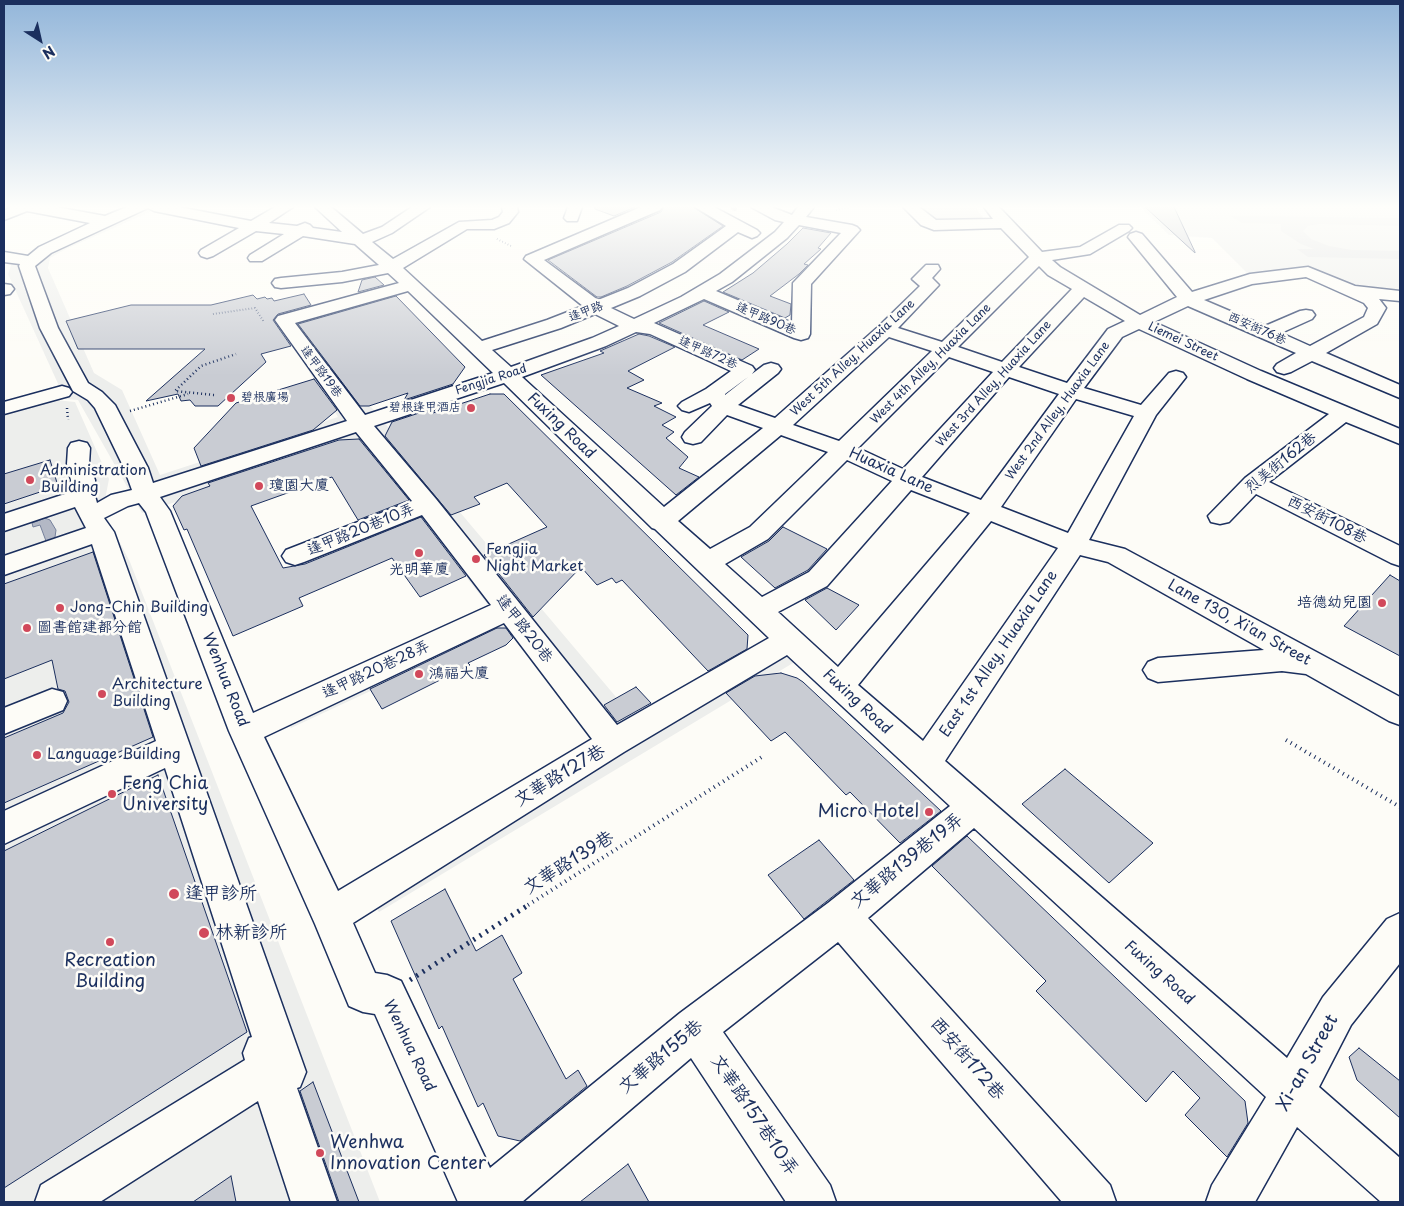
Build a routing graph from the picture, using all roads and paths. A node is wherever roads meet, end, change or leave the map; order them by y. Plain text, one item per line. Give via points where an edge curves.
1 (29, 263) edge
2 (388, 263) edge
3 (399, 263) edge
4 (537, 263) edge
5 (685, 263) edge
6 (747, 263) edge
7 (821, 263) edge
8 (1033, 263) edge
9 (1046, 263) edge
10 (1157, 263) edge
11 (392, 267) junction
12 (932, 269) dead end
13 (281, 283) dead end
14 (411, 284) junction
15 (1082, 289) junction
16 (1350, 291) junction
17 (703, 292) junction
18 (1400, 296) edge
19 (1188, 299) junction
20 (597, 308) junction
21 (213, 314) dead end
22 (1306, 315) dead end
23 (284, 320) junction
24 (1139, 322) junction
25 (634, 326) junction
26 (886, 330) junction
27 (1266, 332) junction
28 (479, 348) junction
29 (945, 349) junction
30 (1310, 352) junction
31 (236, 354) dead end
32 (1284, 368) dead end
33 (771, 369) dead end
34 (1006, 369) junction
35 (508, 375) junction
36 (1176, 378) dead end
37 (1394, 384) edge
38 (1071, 391) junction
39 (62, 392) dead end
40 (191, 393) junction
41 (214, 395) dead end
42 (1362, 398) dead end
43 (718, 400) junction
44 (689, 406) dead end
45 (4, 408) edge
46 (1344, 412) junction
47 (1146, 413) junction
48 (110, 417) junction
49 (359, 422) junction
50 (778, 427) junction
51 (693, 437) dead end
52 (1400, 437) edge
53 (79, 448) dead end
54 (844, 450) junction
55 (908, 480) junction
56 (1253, 483) junction
57 (145, 494) junction
58 (427, 504) junction
59 (986, 510) junction
60 (91, 514) junction
61 (1220, 516) dead end
62 (661, 522) junction
63 (4, 523) edge
64 (1074, 545) junction
65 (295, 556) dead end
66 (1400, 557) edge
67 (706, 563) junction
68 (4, 566) edge
69 (508, 609) junction
70 (758, 610) junction
71 (790, 639) junction
72 (1312, 664) junction
73 (1158, 670) dead end
74 (839, 686) junction
75 (52, 701) dead end
76 (1400, 712) edge
77 (4, 721) edge
78 (245, 731) junction
79 (1286, 740) dead end
80 (613, 743) junction
81 (170, 750) junction
82 (765, 755) dead end
83 (925, 764) junction
84 (974, 807) junction
85 (1400, 807) edge
86 (4, 828) edge
87 (331, 916) junction
88 (841, 916) junction
89 (1400, 932) edge
90 (387, 995) junction
91 (695, 1028) junction
92 (278, 1068) junction
93 (1291, 1092) junction
94 (1400, 1188) edge
95 (58, 1202) edge
96 (314, 1202) edge
97 (482, 1202) edge
98 (486, 1202) edge
99 (813, 1202) edge
100 (1093, 1202) edge
101 (1229, 1202) edge

1 - 48 street, Wenhua Road via 49,328 80,387 99,400
2 - 11 street, Fuxing Road
3 - 11 street
4 - 20 street
5 - 20 street, 逢甲路
6 - 17 street, Fengjia Road
7 - 17 street, 逢甲路90巷 via 802,283 801,334
8 - 29 street, West 4th Alley, Huaxia Lane
9 - 15 street, Liemei Street
10 - 19 street, 西安街76巷
11 - 13 street via 342,277
11 - 14 street, Fuxing Road
12 - 26 street, West 5th Alley, Huaxia Lane via 921,279 930,285
14 - 23 street
14 - 28 street, Fuxing Road
15 - 24 street, Liemei Street
15 - 34 street, West 3rd Alley, Huaxia Lane
16 - 18 street
16 - 19 street, West 2nd Alley, Huaxia Lane via 1308,272 1250,279
16 - 30 street via 1374,304 1377,308 1374,317
17 - 25 street, Fengjia Road
19 - 24 street, West 2nd Alley, Huaxia Lane
19 - 27 street, 西安街76巷
20 - 25 street
20 - 28 street, 逢甲路
21 - 23 path via 255,308 266,324
22 - 27 street
23 - 49 street, 逢甲路19巷
24 - 38 street, West 2nd Alley, Huaxia Lane via 1115,333
24 - 46 street, Liemei Street
25 - 35 street, Fengjia Road
25 - 43 street, 逢甲路72巷 via 654,329 745,370
26 - 29 street
26 - 50 street, West 5th Alley, Huaxia Lane
27 - 30 street, 西安街76巷
28 - 35 street, Fuxing Road
29 - 34 street
29 - 54 street, West 4th Alley, Huaxia Lane
30 - 32 street
30 - 37 street, 西安街76巷
31 - 40 path via 201,366 175,391
33 - 43 street
34 - 38 street
34 - 55 street, West 3rd Alley, Huaxia Lane
35 - 49 street, Fengjia Road
35 - 62 street, Fuxing Road
36 - 47 street, East 1st Alley, Huaxia Lane
37 - 42 street
38 - 47 street
38 - 59 street, West 2nd Alley, Huaxia Lane
39 - 45 street
40 - 41 path
40 - 48 path
43 - 44 street
43 - 50 street, Huaxia Lane
43 - 51 street
46 - 52 street, Liemei Street
46 - 56 street, 烈美街162巷
47 - 64 street, East 1st Alley, Huaxia Lane
48 - 57 street, Wenhua Road via 136,468
49 - 57 street, Fengjia Road
49 - 58 street, 逢甲路20巷
50 - 54 street, Huaxia Lane
50 - 62 street, West 5th Alley, Huaxia Lane
53 - 60 street via 78,464
54 - 55 street, Huaxia Lane
54 - 67 street, West 4th Alley, Huaxia Lane via 760,533
55 - 59 street, Huaxia Lane
55 - 70 street, West 3rd Alley, Huaxia Lane via 818,578
56 - 61 street, 烈美街162巷
56 - 66 street, 西安街108巷
57 - 60 street, Fengjia Road via 120,500
57 - 78 street, Wenhua Road via 158,511
58 - 65 street, 逢甲路20巷10弄
58 - 69 street, 逢甲路20巷
59 - 64 street, Huaxia Lane
59 - 74 street, West 2nd Alley, Huaxia Lane
60 - 63 street
60 - 68 street
60 - 81 street
62 - 67 street, Fuxing Road
64 - 72 street, Lane 130, Xi'an Street via 1134,563
64 - 83 street, East 1st Alley, Huaxia Lane
67 - 70 street, Fuxing Road
69 - 78 street, 逢甲路20巷28弄
69 - 80 street, 逢甲路20巷
70 - 71 street, Fuxing Road
71 - 74 street, Fuxing Road
71 - 80 street, 文華路127巷
72 - 73 street via 1282,660
72 - 76 street, Lane 130, Xi'an Street
74 - 83 street, Fuxing Road
75 - 77 street
78 - 87 street, Wenhua Road
79 - 85 path
80 - 87 street, 文華路127巷
81 - 86 street
81 - 92 street
82 - 90 path, 文華路139巷
83 - 84 street, Fuxing Road
84 - 88 street, 文華路139巷19弄
84 - 93 street, Fuxing Road
87 - 90 street, Wenhua Road via 363,992
88 - 91 street, 文華路155巷
88 - 100 street, 西安街172巷
89 - 93 street, Xi-an Street via 1337,1010
90 - 97 street, Wenhua Road
91 - 98 street, 文華路155巷
91 - 99 street, 文華路157巷10弄
92 - 95 street
92 - 96 street
93 - 94 street, Fuxing Road
93 - 101 street, Xi-an Street

